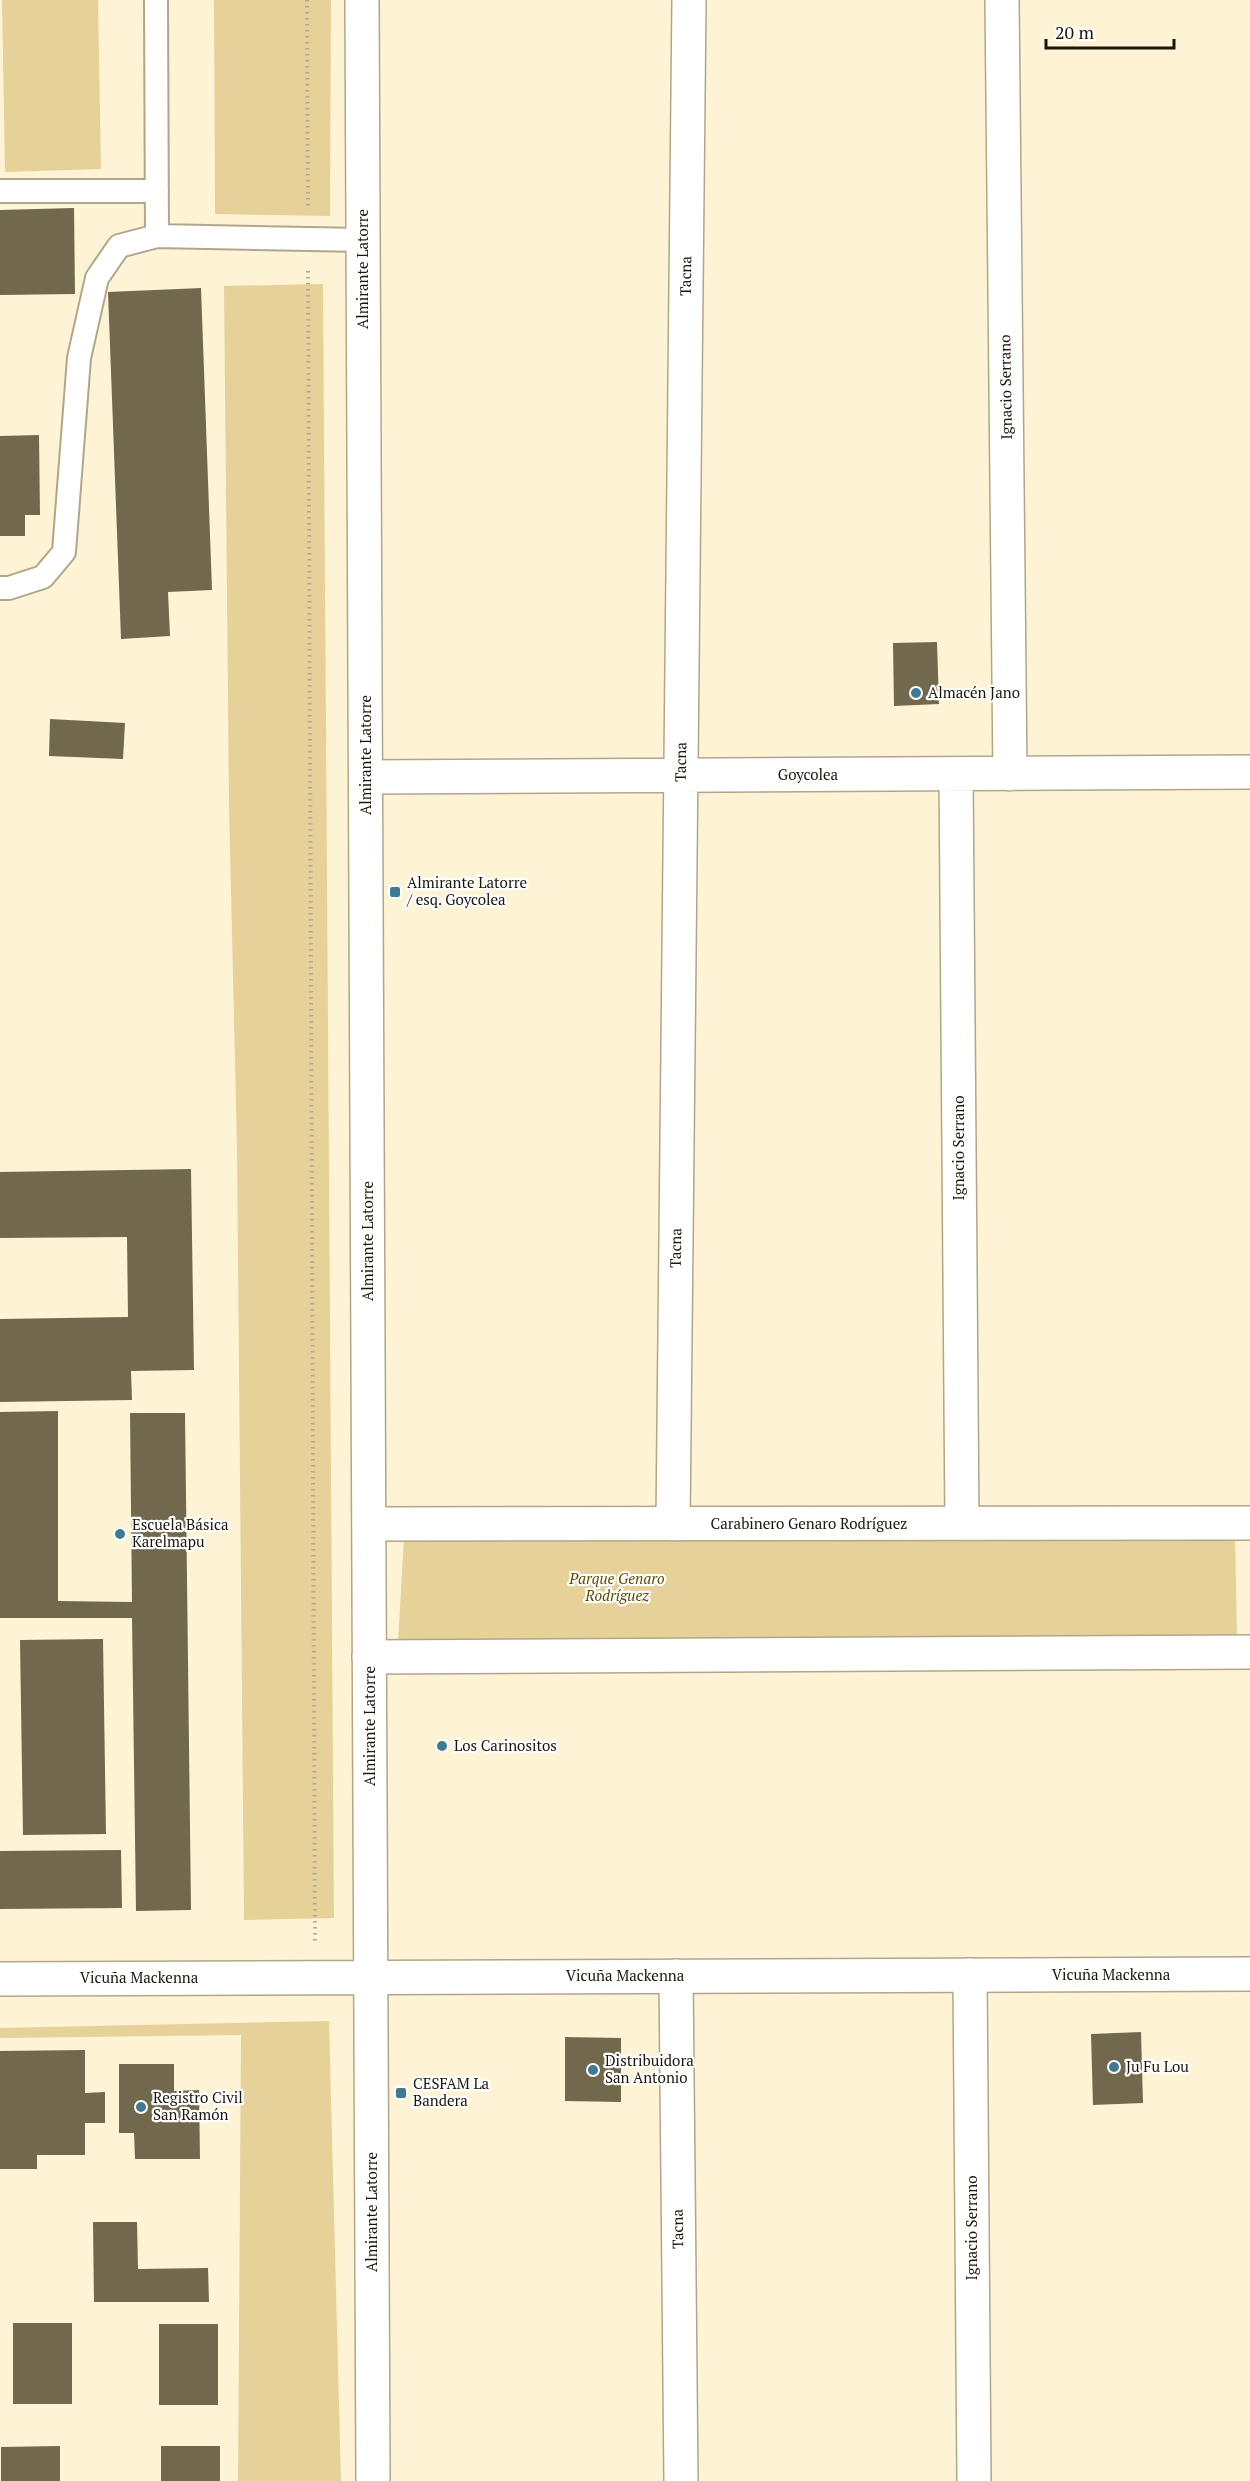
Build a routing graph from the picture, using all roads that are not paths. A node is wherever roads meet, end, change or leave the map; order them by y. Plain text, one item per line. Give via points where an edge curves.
1 (156, 0) edge
2 (362, 0) edge
3 (689, 0) edge
4 (1002, 0) edge
5 (0, 191) edge
6 (157, 191) junction
7 (157, 236) junction
8 (363, 240) junction
9 (0, 588) edge
10 (1250, 772) edge
11 (956, 774) junction
12 (1010, 774) junction
13 (681, 776) junction
14 (366, 777) junction
15 (962, 1523) junction
16 (1250, 1523) edge
17 (369, 1524) junction
18 (673, 1524) junction
19 (1250, 1652) edge
20 (369, 1657) junction
21 (1250, 1974) edge
22 (970, 1975) junction
23 (675, 1976) junction
24 (371, 1977) junction
25 (0, 1979) edge
26 (373, 2481) edge
27 (681, 2481) edge
28 (974, 2481) edge

1 - 6 lane
2 - 8 street, Almirante Latorre
3 - 13 street, Tacna
4 - 12 street, Ignacio Serrano
5 - 6 lane
6 - 7 lane
7 - 8 lane
7 - 9 lane via 119,246 97,278 79,358 64,552 43,577
8 - 14 street, Almirante Latorre
10 - 12 street, Goycolea
11 - 12 street, Goycolea
11 - 13 street, Goycolea
11 - 15 street, Ignacio Serrano
13 - 14 street, Goycolea
13 - 18 street, Tacna
14 - 17 street, Almirante Latorre
15 - 16 street, Carabinero Genaro Rodríguez
15 - 18 street, Carabinero Genaro Rodríguez
17 - 18 street, Carabinero Genaro Rodríguez
17 - 20 street, Almirante Latorre
19 - 20 street
20 - 24 street, Almirante Latorre
21 - 22 street, Vicuña Mackenna
22 - 23 street, Vicuña Mackenna
22 - 28 street, Ignacio Serrano
23 - 24 street, Vicuña Mackenna
23 - 27 street, Tacna
24 - 25 street, Vicuña Mackenna
24 - 26 street, Almirante Latorre

